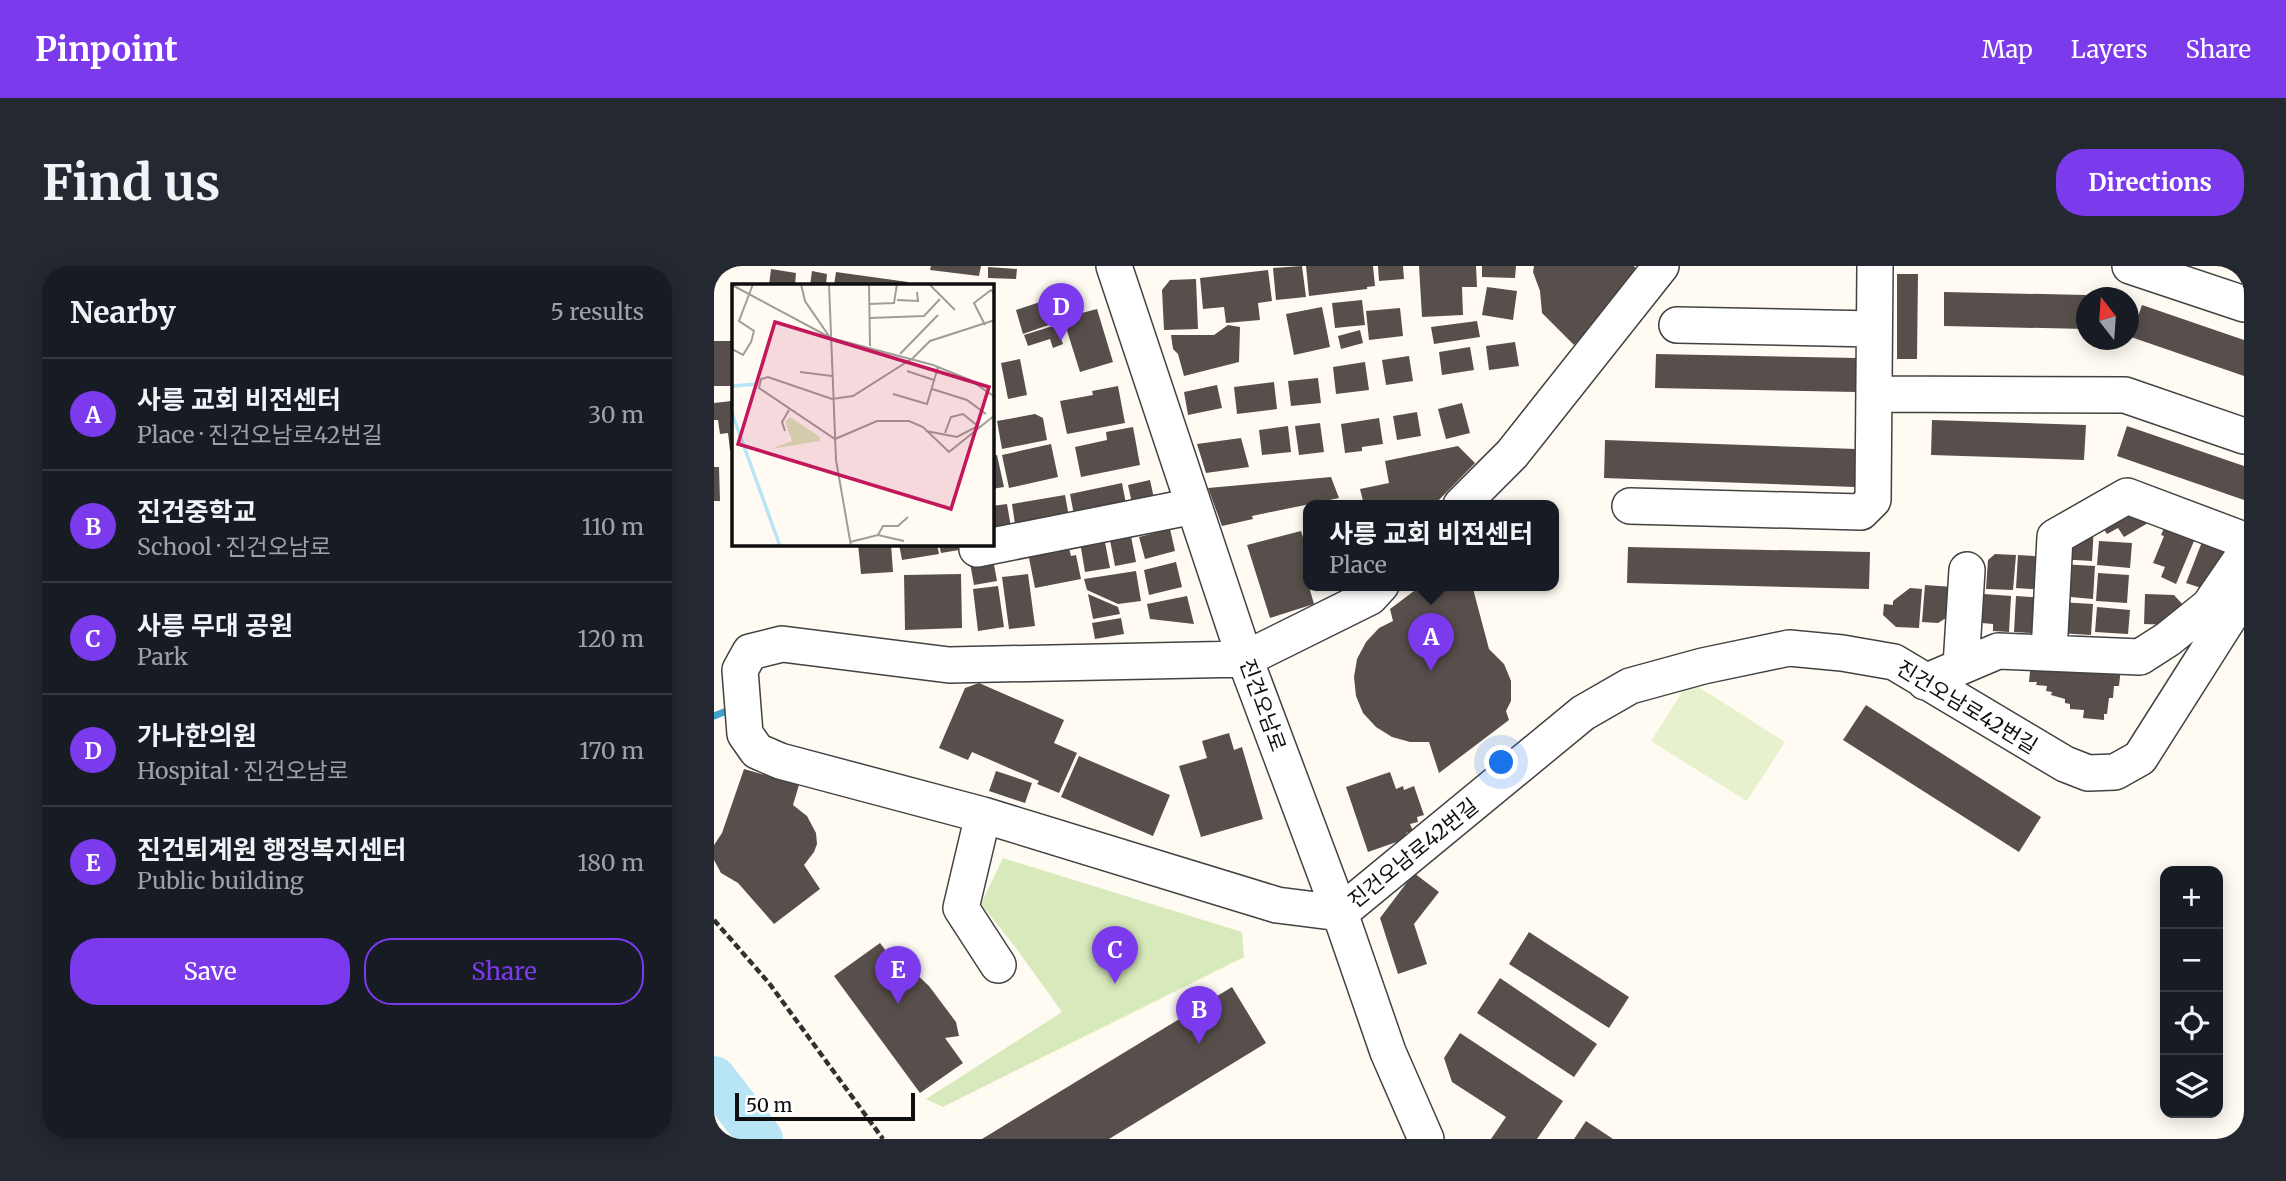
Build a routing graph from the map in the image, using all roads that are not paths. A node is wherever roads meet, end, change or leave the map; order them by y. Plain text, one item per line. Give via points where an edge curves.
1 (1114, 266) edge
2 (1661, 266) edge
3 (1875, 266) edge
4 (2130, 266) edge
5 (2244, 304) edge
6 (1677, 325) dead end
7 (1874, 329) junction
8 (1874, 394) junction
9 (2244, 436) edge
10 (1466, 500) edge
11 (1194, 506) junction
12 (1630, 506) dead end
13 (2244, 540) edge
14 (992, 546) edge
15 (994, 546) edge
16 (977, 549) dead end
17 (2244, 555) edge
18 (1967, 570) dead end
19 (1376, 591) edge
20 (2244, 594) edge
21 (2049, 653) junction
22 (1245, 659) junction
23 (1961, 666) junction
24 (1925, 682) junction
25 (983, 814) junction
26 (1340, 913) junction
27 (999, 965) dead end
28 (1426, 1139) edge

1 - 11 street, 진건오남로
2 - 10 street via 1511,454
3 - 7 street
4 - 5 street
6 - 7 street
7 - 8 street
8 - 9 street via 2125,395
8 - 12 street via 1872,500 1861,512
11 - 15 street
11 - 22 street, 진건오남로
13 - 21 street via 2127,496 2054,537
14 - 16 street
17 - 21 street via 2209,606 2140,657
18 - 23 street
19 - 22 street
20 - 24 street, 진건오남로42번길 via 2140,758 2115,772 2088,773 2065,765
21 - 23 street via 1998,651
22 - 25 street via 949,665 782,644 750,652 740,670 745,734 758,751 780,761
22 - 26 street, 진건오남로
23 - 24 street
24 - 26 street, 진건오남로42번길 via 1894,662 1788,648 1630,686 1583,713
25 - 26 street via 1277,905
25 - 27 street via 961,908
26 - 28 street, 진건오남로 via 1388,1052

